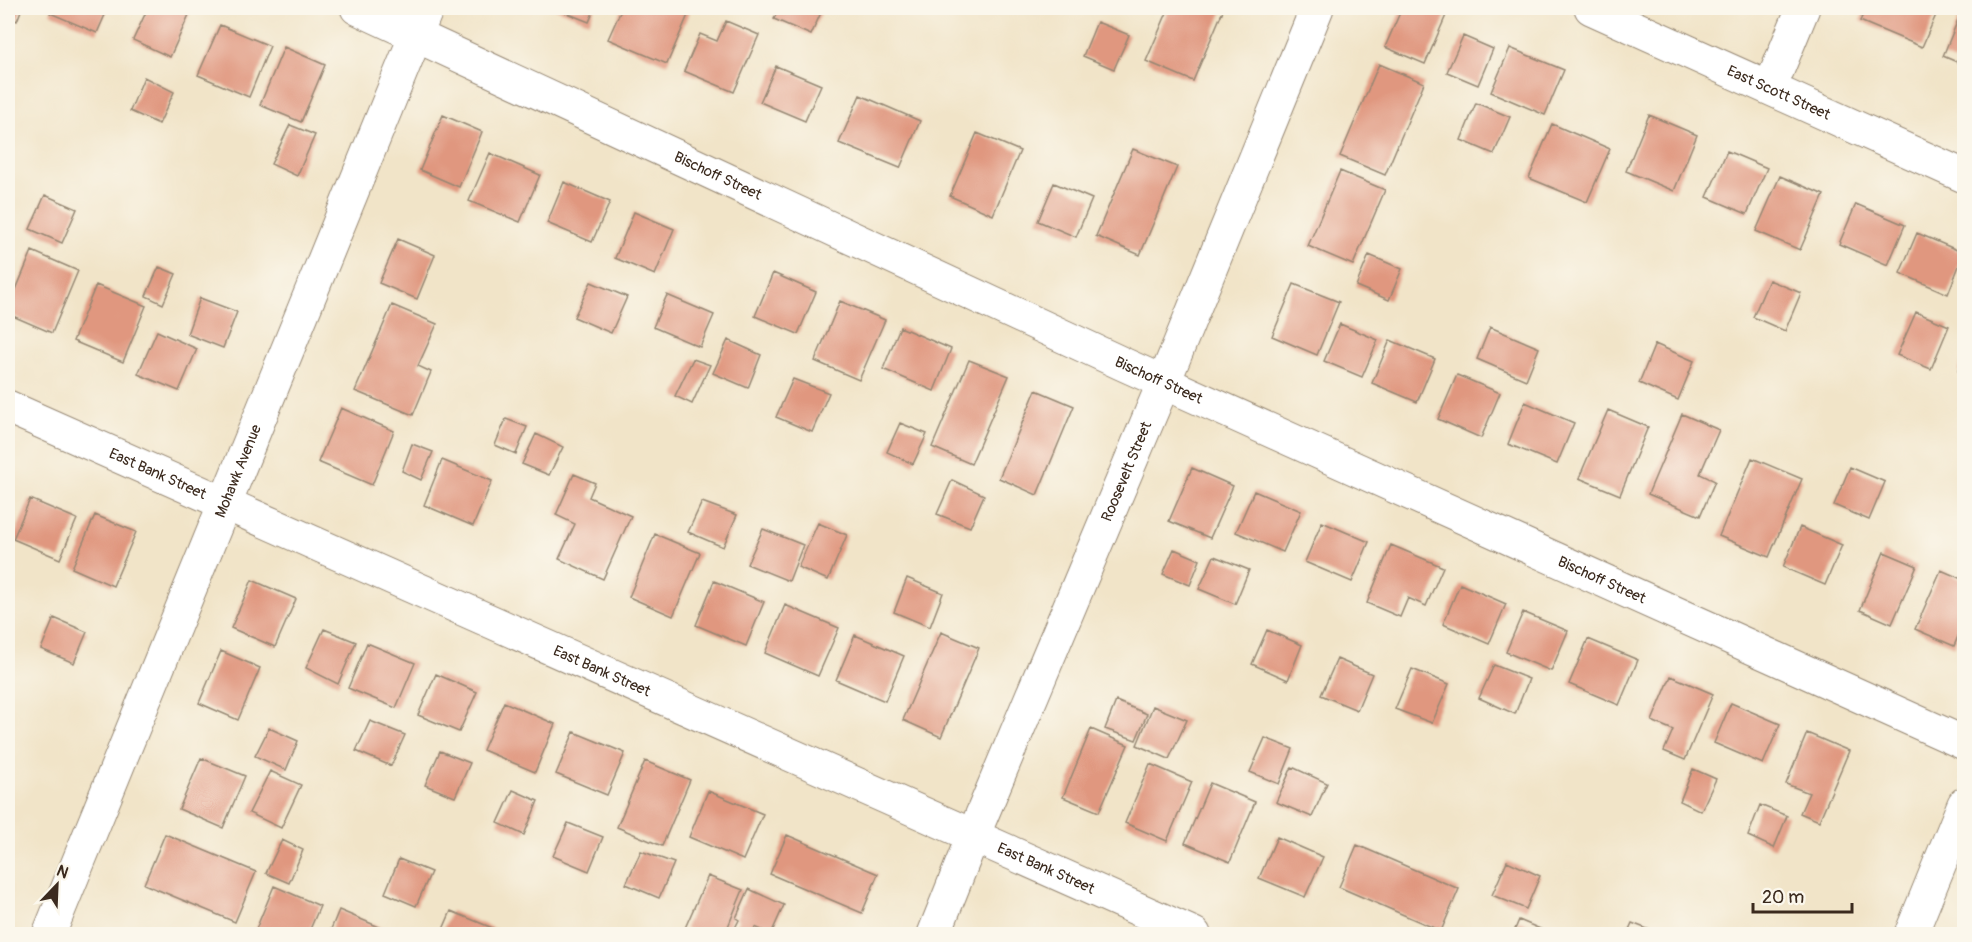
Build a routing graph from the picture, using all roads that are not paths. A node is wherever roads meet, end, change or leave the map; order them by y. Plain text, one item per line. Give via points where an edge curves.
1 (357, 8) edge
2 (1317, 8) edge
3 (1591, 8) edge
4 (1803, 8) edge
5 (422, 21) edge
6 (1770, 88) junction
7 (1965, 176) edge
8 (1164, 382) junction
9 (8, 406) edge
10 (225, 502) junction
11 (1965, 743) edge
12 (1965, 804) edge
13 (973, 836) junction
14 (50, 934) edge
15 (934, 934) edge
16 (1194, 934) edge
17 (1911, 934) edge

1 - 5 street, Bischoff Street
2 - 8 street, Roosevelt Street
3 - 6 street, East Scott Street
4 - 6 street
5 - 8 street, Bischoff Street
5 - 10 street, Mohawk Avenue
6 - 7 street, East Scott Street
8 - 11 street, Bischoff Street
8 - 13 street, Roosevelt Street
9 - 10 street, East Bank Street
10 - 13 street, East Bank Street
10 - 14 street, Mohawk Avenue
12 - 17 street
13 - 15 street, Roosevelt Street
13 - 16 street, East Bank Street

